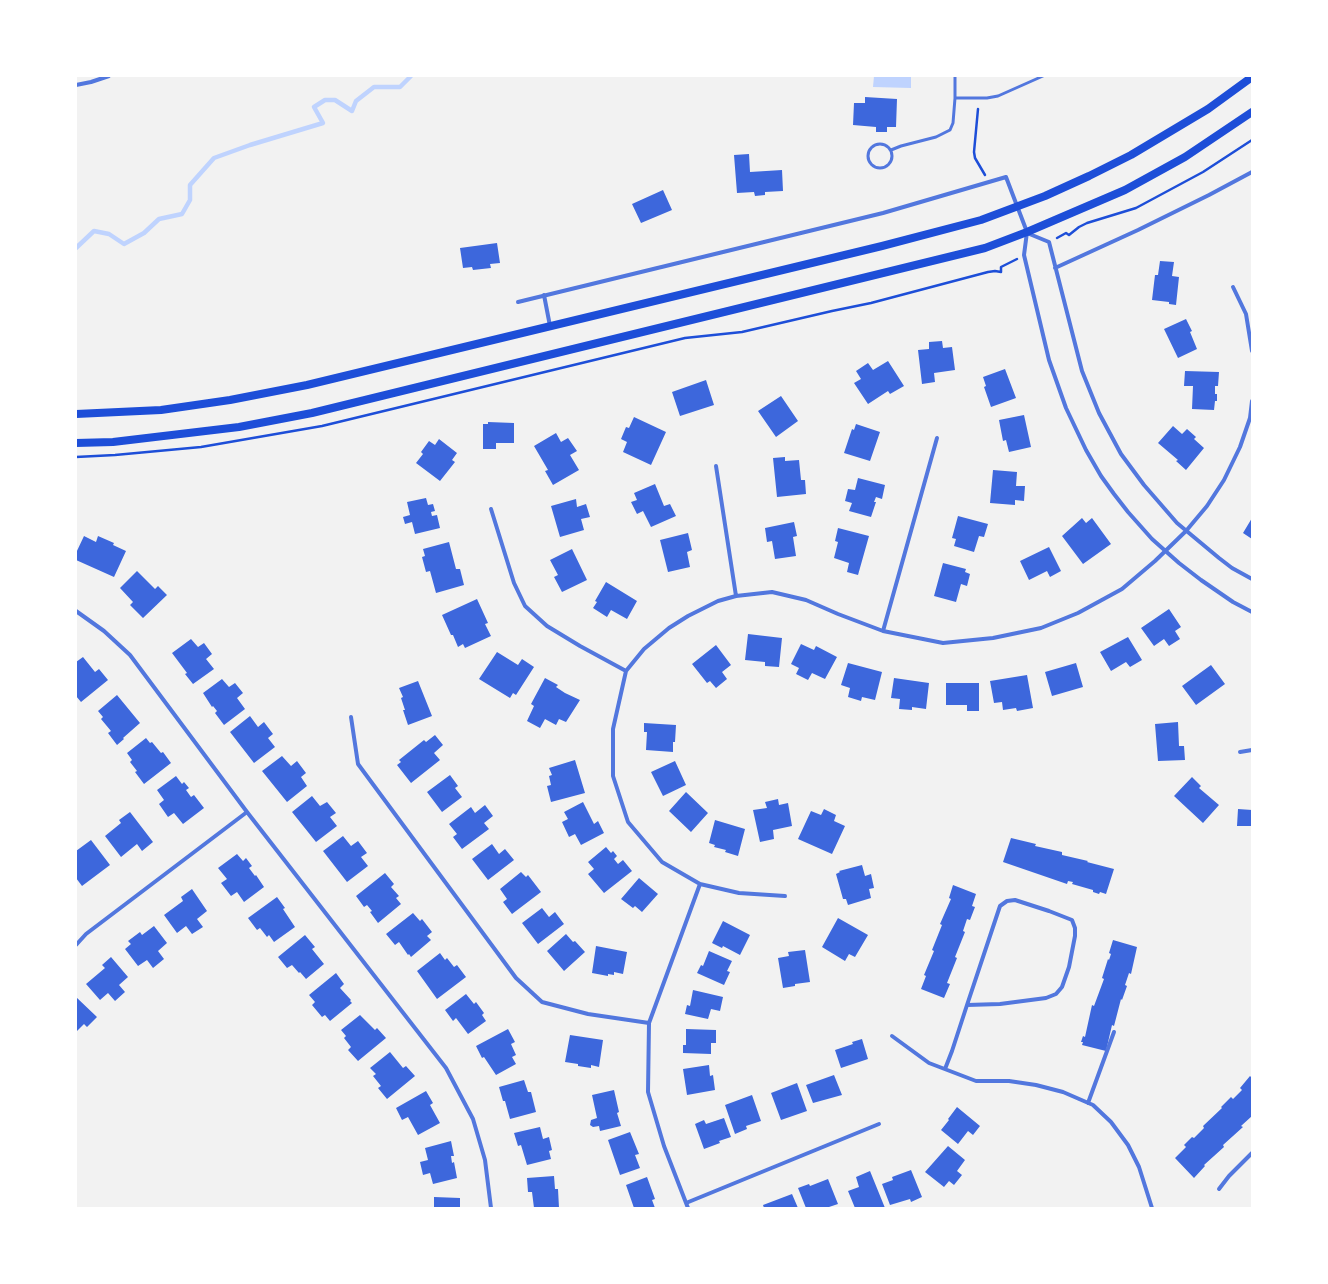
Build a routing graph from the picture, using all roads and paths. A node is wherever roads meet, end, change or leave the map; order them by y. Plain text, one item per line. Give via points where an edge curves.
1 (90, 76) edge
2 (109, 76) edge
3 (956, 76) edge
4 (1043, 76) edge
5 (1252, 77) edge
6 (91, 82) junction
7 (76, 85) edge
8 (955, 98) junction
9 (978, 109) dead end
10 (1252, 112) edge
11 (1252, 140) edge
12 (891, 150) junction
13 (1252, 172) edge
14 (990, 182) junction
15 (1017, 208) junction
16 (1027, 232) junction
17 (1066, 233) dead end
18 (1001, 267) dead end
19 (1055, 268) junction
20 (1233, 287) dead end
21 (544, 296) junction
22 (518, 302) dead end
23 (550, 326) junction
24 (1252, 351) edge
25 (1252, 401) edge
26 (76, 414) edge
27 (937, 438) dead end
28 (76, 443) edge
29 (76, 457) edge
30 (716, 466) dead end
31 (491, 509) dead end
32 (1186, 531) junction
33 (1166, 551) junction
34 (1252, 579) edge
35 (736, 596) junction
36 (76, 611) edge
37 (1252, 612) edge
38 (883, 631) junction
39 (626, 671) junction
40 (351, 717) dead end
41 (1252, 750) edge
42 (1240, 752) dead end
43 (247, 812) junction
44 (700, 884) junction
45 (785, 896) dead end
46 (76, 945) edge
47 (967, 1005) junction
48 (649, 1023) junction
49 (1114, 1032) dead end
50 (892, 1036) dead end
51 (945, 1069) junction
52 (1088, 1103) junction
53 (880, 1124) dead end
54 (1252, 1153) edge
55 (1219, 1189) dead end
56 (686, 1203) junction
57 (491, 1208) edge
58 (688, 1208) edge
59 (1152, 1208) edge

1 - 6 street
2 - 6 street
3 - 8 lane
4 - 8 lane via 998,96
5 - 15 main road via 1208,109 1131,155
6 - 7 street
8 - 12 lane via 950,130 936,137
9 - 14 path via 974,154
10 - 16 main road via 1185,157 1125,190
11 - 17 path via 1203,172 1136,208 1087,223 1069,235
12 - 12 lane via 881,144 874,146 869,151 870,162 877,168 885,167 891,162
13 - 19 street via 1202,199
14 - 15 street via 1006,177
14 - 21 street via 883,214
15 - 16 street
15 - 23 main road via 920,236
16 - 19 street via 1049,242
16 - 28 main road via 985,248 940,260 312,413 239,427 113,442
16 - 33 street via 1024,256 1049,360 1066,408 1101,476 1128,512
18 - 29 path via 1001,272 996,270 862,305 735,333 685,338 299,430 201,447
19 - 32 street via 1082,371 1099,413 1135,474 1158,503
20 - 24 street via 1246,314
21 - 22 street
21 - 23 street
23 - 26 main road via 307,385 230,400 161,410
25 - 32 street via 1250,418 1240,447 1224,480
27 - 38 street
30 - 35 street
31 - 39 street via 514,583 525,606 547,626
32 - 33 street
32 - 34 street via 1232,568
33 - 37 street via 1206,584
33 - 38 street via 1122,589 1078,613 1041,628 993,638 943,643
35 - 38 street via 772,592 806,600
35 - 39 street via 712,604 669,628 644,649
36 - 43 street via 104,631 130,655
39 - 44 street via 613,729 613,776 628,822 662,862
40 - 48 street via 358,764 516,978 542,1002 588,1014
41 - 42 street
43 - 46 street via 86,934
43 - 57 street via 446,1068 473,1119 485,1160
44 - 45 street via 739,893
44 - 48 street
47 - 47 street via 1000,906 1007,901 1015,900 1072,920 1075,936 1069,967 1062,987 1056,994 1046,998 1008,1003
47 - 51 street
48 - 56 street via 648,1092 664,1146
49 - 52 street
50 - 51 street via 919,1057
51 - 52 street via 976,1081 1009,1081 1036,1085 1063,1092
52 - 59 street via 1111,1122 1128,1145 1139,1167
53 - 56 street
54 - 55 street
56 - 58 street

